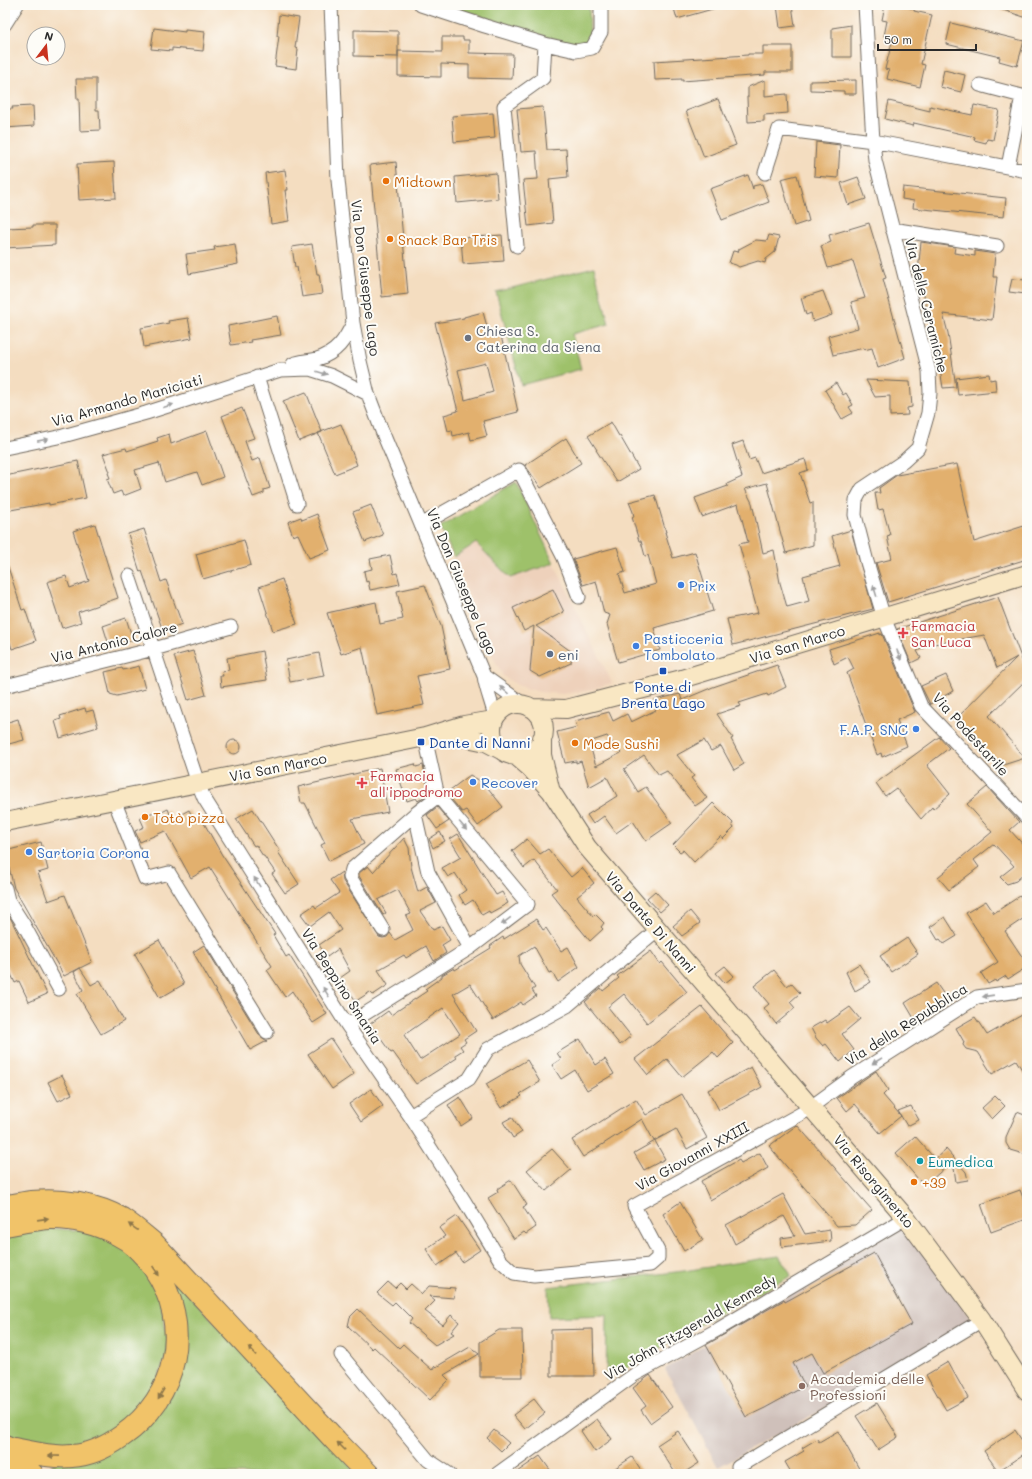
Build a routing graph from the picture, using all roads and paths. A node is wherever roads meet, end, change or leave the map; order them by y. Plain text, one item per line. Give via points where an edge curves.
1 (17, 5) edge
2 (331, 5) edge
3 (421, 5) edge
4 (601, 5) edge
5 (865, 5) edge
6 (5, 24) edge
7 (545, 44) junction
8 (980, 85) dead end
9 (873, 141) junction
10 (1008, 167) junction
11 (1027, 171) edge
12 (765, 173) dead end
13 (892, 229) junction
14 (517, 246) dead end
15 (997, 246) dead end
16 (353, 322) junction
17 (280, 370) junction
18 (257, 377) junction
19 (368, 394) junction
20 (5, 448) edge
21 (297, 504) dead end
22 (421, 525) junction
23 (1027, 574) edge
24 (129, 576) dead end
25 (579, 597) dead end
26 (884, 618) junction
27 (231, 627) dead end
28 (154, 649) junction
29 (484, 676) junction
30 (5, 686) edge
31 (527, 706) junction
32 (566, 709) junction
33 (494, 718) junction
34 (433, 735) junction
35 (543, 736) junction
36 (509, 753) junction
37 (198, 783) junction
38 (551, 791) junction
39 (438, 796) junction
40 (114, 800) junction
41 (415, 814) junction
42 (1027, 818) edge
43 (5, 822) edge
44 (5, 888) edge
45 (383, 930) dead end
46 (657, 930) junction
47 (470, 948) junction
48 (59, 989) dead end
49 (1027, 990) edge
50 (346, 1026) junction
51 (267, 1032) dead end
52 (759, 1048) joint
53 (811, 1108) junction
54 (410, 1116) junction
55 (465, 1202) joint
56 (5, 1206) edge
57 (906, 1218) junction
58 (5, 1226) edge
59 (982, 1320) junction
60 (341, 1355) dead end
61 (1027, 1391) edge
62 (5, 1446) edge
63 (5, 1460) edge
64 (738, 1467) dead end
65 (32, 1474) edge
66 (368, 1474) edge
67 (449, 1474) edge
68 (497, 1474) edge

1 - 6 street
2 - 16 street, Via Don Giuseppe Lago via 338,180
3 - 7 street
4 - 7 street via 601,32 592,48 576,51
5 - 9 street, Via delle Ceramiche
7 - 14 street via 543,78 504,106
8 - 10 street via 1022,96
9 - 10 street
9 - 12 street via 779,129
9 - 13 street, Via delle Ceramiche via 875,160
10 - 11 street
13 - 15 street, Via delle Ceramiche
26 -> 13 street, Via delle Ceramiche via 855,515 856,500 862,489 904,461 918,448 928,413 930,393 929,371
16 - 17 street, Via Armando Maniciati via 342,344 333,352
16 - 19 street, Via Don Giuseppe Lago
17 - 18 street, Via Armando Maniciati
17 -> 19 street, Via Armando Maniciati via 310,370 332,376
20 -> 18 street, Via Armando Maniciati via 101,426
18 - 21 street
19 - 22 street, Via Don Giuseppe Lago
22 - 25 street via 519,470 564,558
22 - 29 street, Via Don Giuseppe Lago
23 - 26 main road, Via San Marco
24 - 28 street, Via Beppino Smania
26 - 32 main road, Via San Marco via 678,680
26 -> 42 street, Via Podestarile via 921,706
27 - 28 street, Via Antonio Calore
28 - 30 street, Via Antonio Calore
28 - 37 street, Via Beppino Smania
31 -> 29 street, Via Don Giuseppe Lago
29 - 33 street, Via Don Giuseppe Lago
31 - 32 main road, Via San Marco
31 - 33 main road via 507,706
31 - 35 main road via 537,712 541,719
32 - 35 main road
33 - 34 main road, Via San Marco
33 - 36 main road via 492,733 497,745
34 - 36 main road, Via San Marco via 486,742
34 - 37 main road, Via San Marco
34 - 39 street
35 - 36 main road via 535,749 523,755
35 - 38 main road, Via Dante Di Nanni via 542,755
36 - 38 main road, Via Dante Di Nanni via 530,768
37 - 40 main road, Via San Marco
50 -> 37 street, Via Beppino Smania via 204,798
38 - 46 main road, Via Dante Di Nanni via 587,847
39 - 41 street
39 -> 47 street via 528,904
40 - 43 main road, Via San Marco
40 - 51 street via 145,879 169,873
41 - 45 street via 350,872
41 - 47 street via 428,872
44 - 48 street via 8,900
46 - 52 main road, Via Dante Di Nanni
46 - 54 street via 566,1006 488,1049 469,1079
47 - 50 street
49 -> 53 street, Via della Repubblica via 977,997 852,1077
50 - 54 street, Via Beppino Smania
52 - 53 main road, Via Risorgimento
53 - 55 street, Via Giovanni XXIII via 634,1206 658,1251 658,1258 650,1265 534,1276 514,1273 500,1260
53 - 57 main road, Via Risorgimento
54 - 55 street, Via Beppino Smania
66 -> 56 highway via 141,1233 121,1219 80,1204 33,1202
57 - 59 main road, Via Risorgimento
57 - 68 street, Via John Fitzgerald Kennedy via 718,1330 634,1375
58 -> 62 highway via 50,1218 75,1220 118,1234 139,1250 161,1278 176,1323 173,1360 166,1385 143,1419 132,1429 112,1443 73,1456 48,1456
59 - 61 main road, Via Risorgimento
59 - 64 street
60 - 67 street via 428,1460
63 - 65 highway

